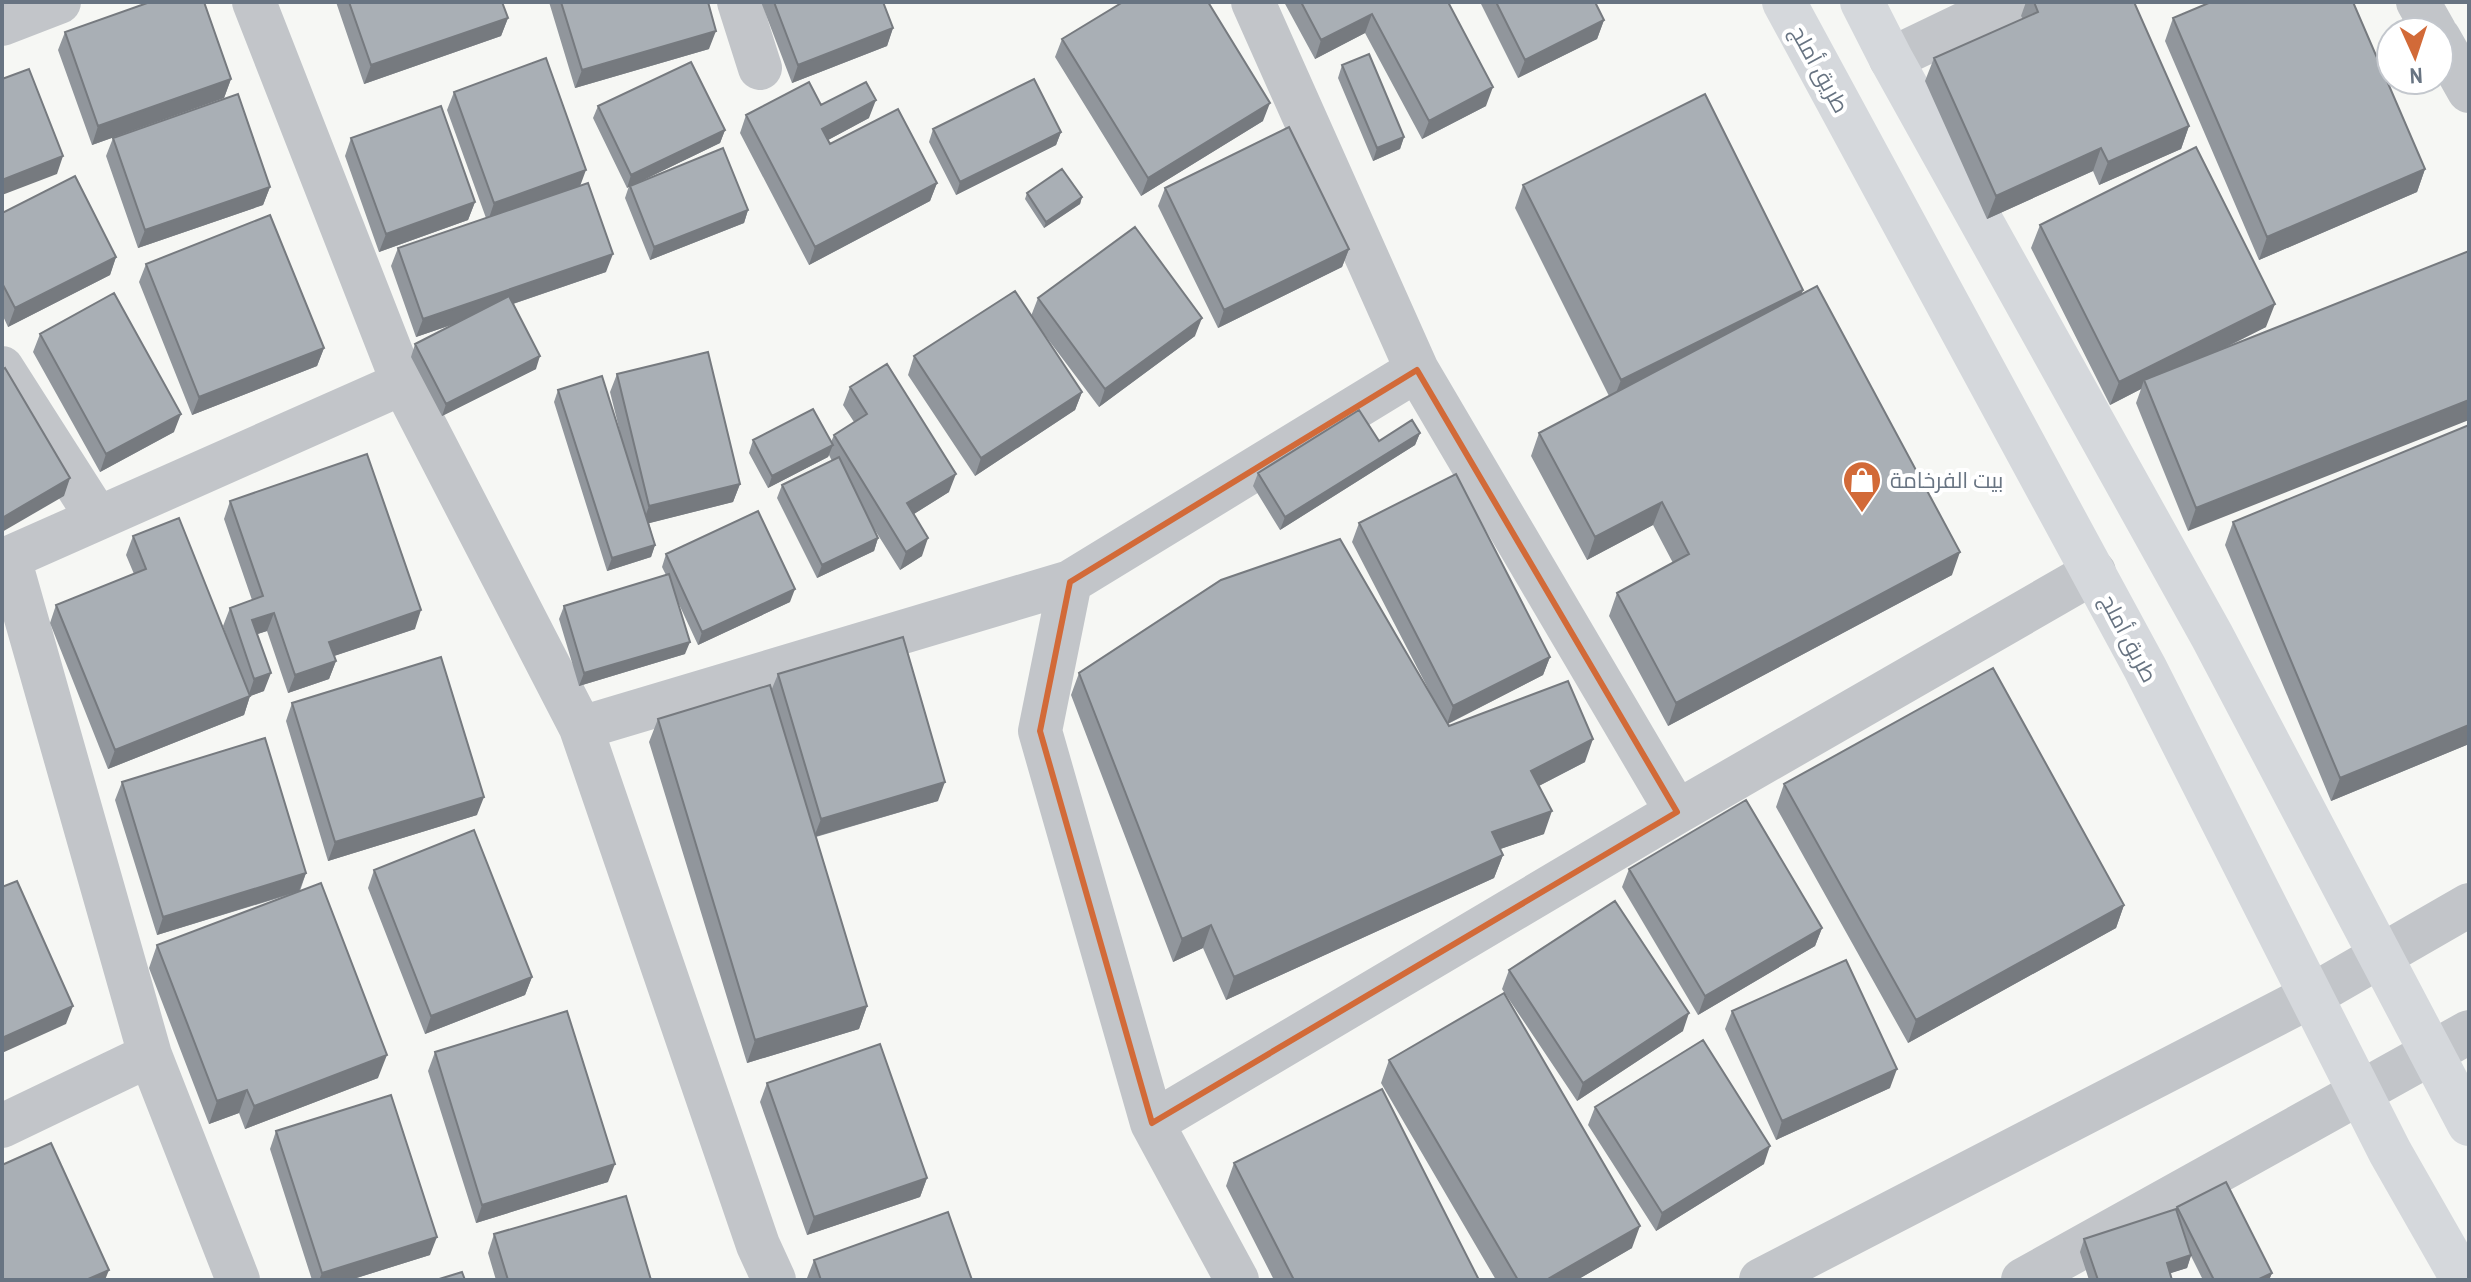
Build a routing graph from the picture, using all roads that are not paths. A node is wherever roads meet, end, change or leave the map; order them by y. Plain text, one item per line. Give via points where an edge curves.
1 (59, 2) edge
2 (254, 2) edge
3 (739, 2) edge
4 (1253, 2) edge
5 (1784, 2) edge
6 (1862, 2) edge
7 (2010, 2) edge
8 (2, 24) edge
9 (1891, 59) junction
10 (2455, 66) edge
11 (760, 68) dead end
12 (2469, 91) edge
13 (2, 368) edge
14 (1417, 370) junction
15 (403, 383) junction
16 (97, 517) junction
17 (5, 559) edge
18 (2094, 572) junction
19 (1070, 582) junction
20 (581, 728) junction
21 (1677, 812) junction
22 (2469, 905) edge
23 (2380, 956) junction
24 (2311, 996) junction
25 (2469, 1032) edge
26 (2431, 1054) junction
27 (150, 1055) junction
28 (2361, 1094) junction
29 (1152, 1123) junction
30 (2469, 1124) edge
31 (2, 1126) edge
32 (238, 1280) edge
33 (774, 1280) edge
34 (1237, 1280) edge
35 (1761, 1280) edge
36 (2023, 1280) edge
37 (2463, 1280) edge

1 - 8 street
2 - 15 street
3 - 11 street
4 - 14 street
5 - 18 highway, طريق أملج
6 - 9 highway
7 - 9 street
9 - 23 highway via 2212,636
10 - 12 street
13 - 16 street
14 - 19 street
14 - 21 street
15 - 16 street
15 - 20 street
16 - 17 street
17 - 27 street
18 - 21 street
18 - 24 highway, طريق أملج
19 - 20 street
19 - 29 street via 1040,731
20 - 33 street
21 - 29 street
22 - 23 street
23 - 24 street
23 - 26 highway
24 - 28 highway, طريق أملج
24 - 35 street
25 - 26 street
26 - 28 street
26 - 30 highway
27 - 31 street
27 - 32 street
28 - 36 street
28 - 37 highway, طريق أملج
29 - 34 street

